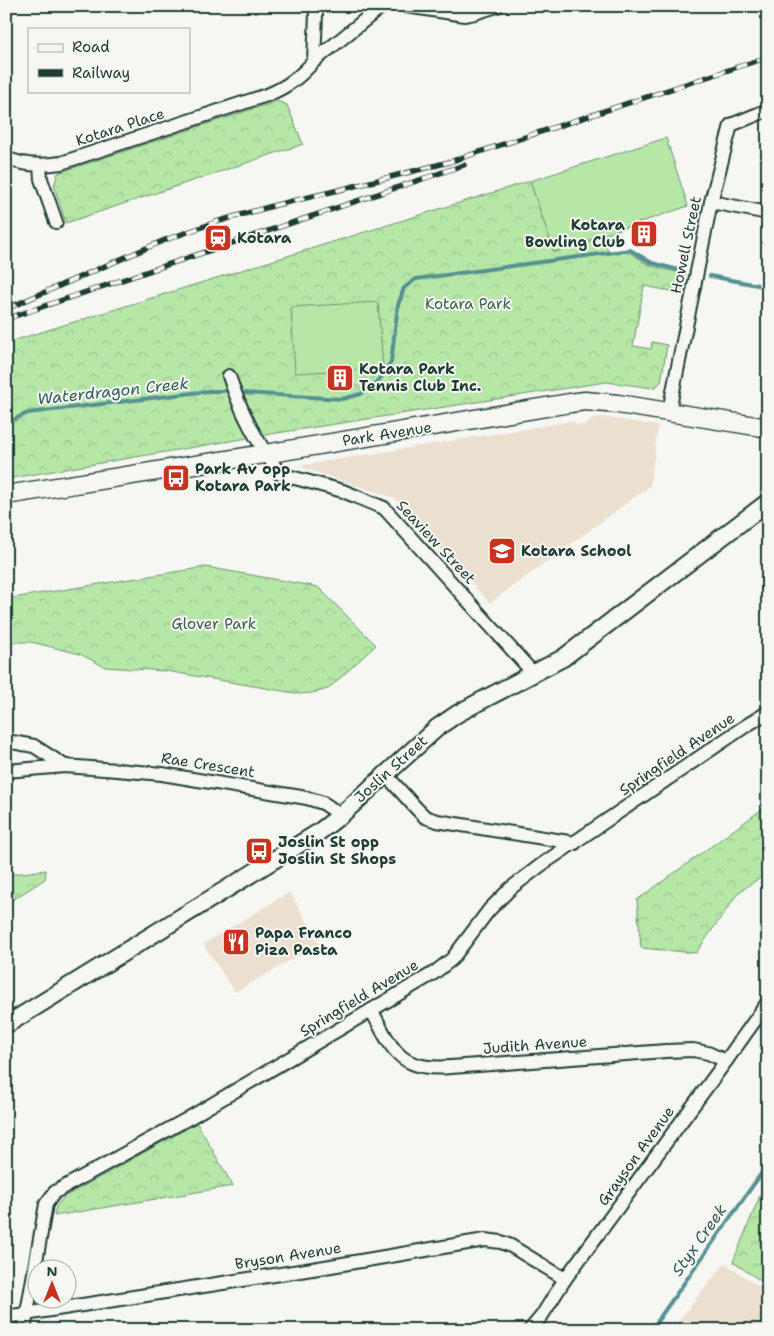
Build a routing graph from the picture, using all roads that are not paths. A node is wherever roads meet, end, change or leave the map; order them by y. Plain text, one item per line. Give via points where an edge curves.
1 (315, 6) edge
2 (382, 6) edge
3 (406, 6) edge
4 (497, 6) edge
5 (314, 61) junction
6 (768, 110) edge
7 (6, 158) edge
8 (40, 166) junction
9 (711, 202) junction
10 (768, 213) edge
11 (56, 222) dead end
12 (229, 376) dead end
13 (669, 411) junction
14 (768, 428) edge
15 (265, 454) junction
16 (6, 495) edge
17 (768, 502) edge
18 (534, 674) junction
19 (768, 712) edge
20 (6, 741) edge
21 (64, 766) junction
22 (6, 771) edge
23 (385, 774) junction
24 (340, 815) junction
25 (575, 843) junction
26 (768, 1002) edge
27 (371, 1010) junction
28 (6, 1025) edge
29 (726, 1060) junction
30 (565, 1279) junction
31 (27, 1314) junction
32 (6, 1317) edge
33 (24, 1330) edge
34 (530, 1330) edge

1 - 5 street
2 - 5 street, Kotara Place
3 - 4 street via 465,15
5 - 8 street, Kotara Place via 284,88 267,95 62,163
6 - 9 street, Howell Street via 731,125
7 - 8 street, Kotara Place
8 - 11 street via 41,179
9 - 10 street
9 - 13 street, Howell Street
12 - 15 street, Seaview Street via 235,396
13 - 14 main road, Park Avenue
13 - 15 main road, Park Avenue via 618,404 570,403
15 - 16 main road, Park Avenue
15 - 18 street, Seaview Street via 280,474 343,491 384,508
17 - 18 street, Joslin Street via 563,658
18 - 23 street, Joslin Street via 457,714
19 - 25 street, Springfield Avenue
20 - 21 street, Rae Crescent via 34,746
21 - 22 street, Rae Crescent
21 - 24 street, Rae Crescent via 162,774 307,798 323,803
23 - 24 street, Joslin Street
23 - 25 street via 425,817
24 - 28 street, Joslin Street via 319,832
25 - 27 street, Springfield Avenue via 511,888 489,910 452,959
26 - 29 street, Grayson Avenue
27 - 29 street, Judith Avenue via 394,1050 403,1059 421,1066 436,1068 693,1050
27 - 31 street, Springfield Avenue via 189,1118 55,1192 46,1204
29 - 30 street, Grayson Avenue
30 - 31 street, Bryson Avenue via 511,1246 485,1240
30 - 34 street, Grayson Avenue via 542,1317
31 - 32 street, Bryson Avenue
31 - 33 street, Springfield Avenue

